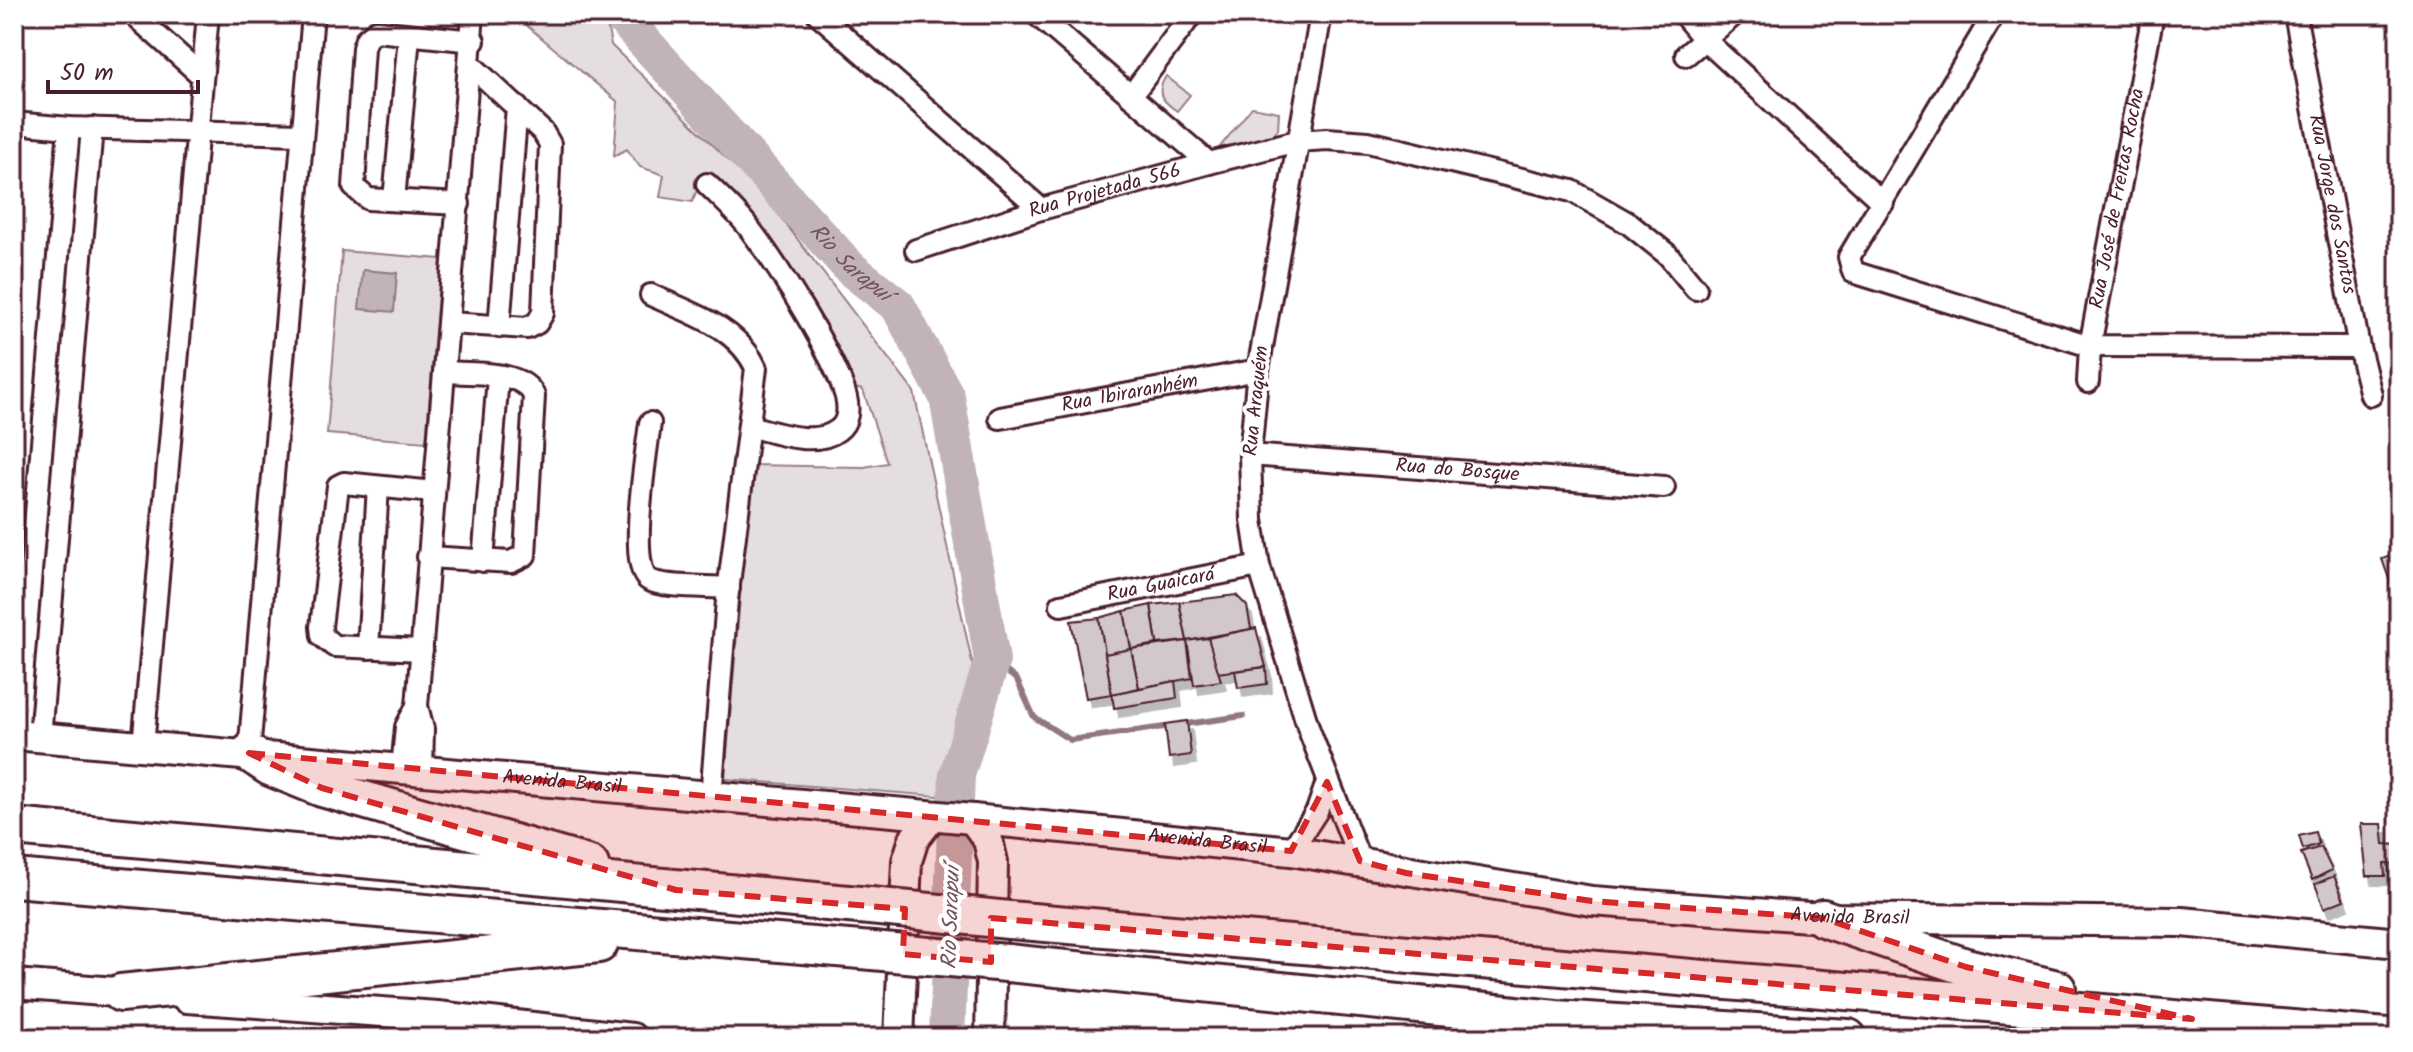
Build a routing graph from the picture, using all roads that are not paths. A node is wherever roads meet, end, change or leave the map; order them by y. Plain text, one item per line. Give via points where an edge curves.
1 (133, 14) edge
2 (208, 14) edge
3 (313, 14) edge
4 (473, 14) edge
5 (818, 14) edge
6 (1036, 14) edge
7 (1192, 14) edge
8 (1321, 14) edge
9 (1683, 14) edge
10 (1735, 14) edge
11 (1994, 14) edge
12 (2153, 14) edge
13 (2295, 14) edge
14 (409, 36) junction
15 (1704, 39) junction
16 (474, 41) junction
17 (1686, 55) dead end
18 (471, 65) junction
19 (201, 75) junction
20 (1131, 96) junction
21 (517, 107) junction
22 (14, 123) edge
23 (69, 128) junction
24 (92, 128) junction
25 (199, 132) junction
26 (301, 134) junction
27 (1297, 141) junction
28 (1209, 163) junction
29 (707, 184) dead end
30 (394, 200) junction
31 (1883, 203) junction
32 (459, 204) junction
33 (1041, 209) junction
34 (916, 250) dead end
35 (1696, 289) dead end
36 (651, 295) dead end
37 (449, 323) junction
38 (499, 327) junction
39 (2090, 346) junction
40 (2359, 347) junction
41 (1258, 370) junction
42 (445, 372) junction
43 (498, 377) junction
44 (2088, 382) dead end
45 (2371, 395) dead end
46 (1000, 418) dead end
47 (650, 423) dead end
48 (749, 426) junction
49 (1250, 455) junction
50 (378, 487) junction
51 (1664, 487) dead end
52 (434, 492) junction
53 (428, 557) junction
54 (483, 561) junction
55 (1259, 566) junction
56 (729, 588) junction
57 (1061, 605) dead end
58 (368, 648) junction
59 (422, 650) junction
60 (24, 735) edge
61 (144, 735) dead end
62 (249, 753) junction
63 (412, 770) junction
64 (1327, 782) junction
65 (711, 797) junction
66 (936, 816) junction
67 (971, 818) junction
68 (14, 827) edge
69 (1291, 851) junction
70 (1360, 861) junction
71 (14, 878) edge
72 (676, 890) junction
73 (1823, 918) junction
74 (688, 935) junction
75 (2399, 943) edge
76 (14, 984) edge
77 (121, 993) junction
78 (2192, 1019) junction
79 (436, 1027) edge
80 (632, 1038) edge
81 (899, 1038) edge
82 (990, 1038) edge
83 (1848, 1038) edge
84 (2399, 1038) edge

1 - 19 street
2 - 19 street
3 - 26 street
4 - 16 street
5 - 33 street
6 - 20 street
7 - 20 street
8 - 27 street, Rua Araquém
9 - 15 street
10 - 15 street
11 - 31 street
12 - 39 street, Rua José de Freitas Rocha
13 - 40 street, Rua Jorge dos Santos
14 - 16 street
14 - 30 street
14 - 30 street via 376,31 363,48 354,187 368,199
15 - 17 street
15 - 31 street
16 - 18 street
18 - 21 street
18 - 32 street
19 - 25 street
20 - 28 street
21 - 38 street
21 - 38 street via 550,144 543,313 527,328
22 - 23 street
23 - 24 street
23 - 60 street
24 - 25 street
24 - 60 street
25 - 26 street
25 - 61 street
26 - 62 street
27 - 28 street, Rua Projetada 566
27 - 35 street, Rua Projetada 566 via 1368,142 1572,191 1628,223 1668,255
27 - 41 street, Rua Araquém
28 - 33 street, Rua Projetada 566
29 - 48 street via 766,253 836,370 847,399 844,425 821,437
30 - 32 street
31 - 39 street via 1849,257 1853,272
32 - 37 street
33 - 34 street, Rua Projetada 566
36 - 48 street via 717,326 749,354 756,368
37 - 38 street
37 - 42 street
39 - 40 street
39 - 44 street, Rua José de Freitas Rocha
40 - 45 street, Rua Jorge dos Santos
41 - 46 street, Rua Ibiraranhém
41 - 49 street, Rua Araquém
42 - 43 street
42 - 52 street
43 - 54 street
43 - 54 street via 524,382 534,396 525,555 511,562
47 - 56 street via 637,549 642,573 649,580
48 - 56 street
49 - 51 street, Rua do Bosque
49 - 55 street, Rua Araquém
50 - 52 street
50 - 58 street
50 - 58 street via 344,483 335,492 321,627 322,636 334,646
52 - 53 street
53 - 54 street
53 - 59 street
55 - 57 street, Rua Guaicará
55 - 64 street, Rua Araquém
56 - 65 street
58 - 59 street
59 - 63 street via 417,706 423,729
60 - 62 street, Avenida Brasil
62 - 63 street, Avenida Brasil
62 - 72 highway via 322,788
63 - 65 street, Avenida Brasil
64 - 69 street via 1313,820
64 - 70 street, Rua Araquém
65 - 66 street, Avenida Brasil
66 - 67 street, Avenida Brasil
66 - 81 street via 914,839 907,861
67 - 69 street, Avenida Brasil
67 - 82 street via 988,840 993,862
68 - 72 highway
69 - 70 street, Avenida Brasil
70 - 73 street, Avenida Brasil via 1406,873 1592,901
71 - 74 highway
72 - 78 highway, bridge
73 - 75 street, Avenida Brasil via 2182,922
73 - 78 highway via 1966,967
74 - 77 highway
74 - 83 highway, bridge via 1556,1019
76 - 77 street
77 - 79 street
78 - 84 highway
79 - 80 street

